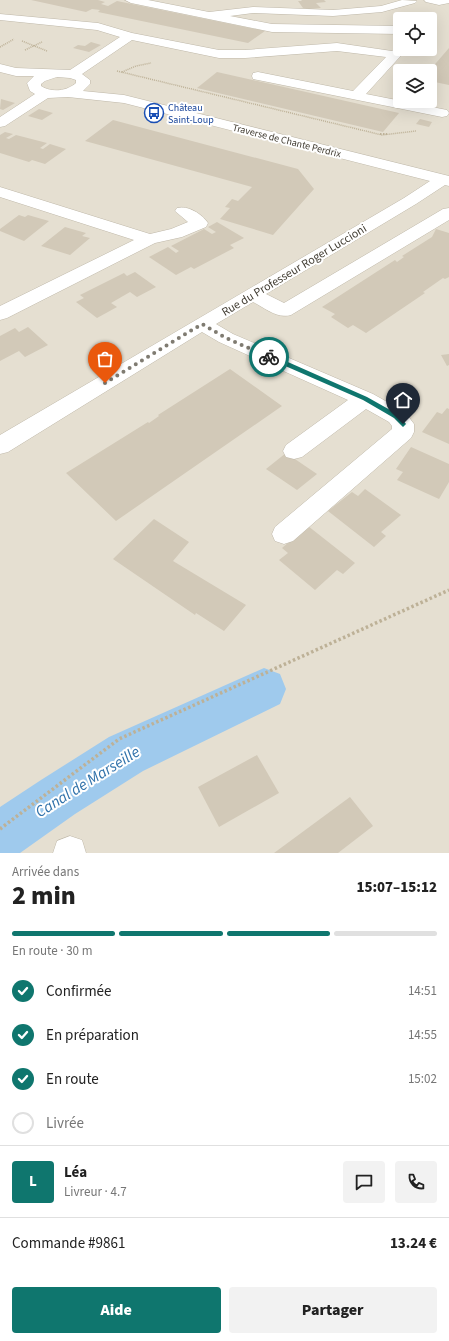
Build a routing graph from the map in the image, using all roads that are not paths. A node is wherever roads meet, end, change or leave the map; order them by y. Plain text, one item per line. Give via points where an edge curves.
1 (131, 0) edge
2 (355, 0) edge
3 (372, 0) edge
4 (430, 0) edge
5 (449, 0) edge
6 (411, 1) dead end
7 (209, 15) junction
8 (0, 17) edge
9 (393, 30) edge
10 (130, 36) junction
11 (393, 52) edge
12 (394, 56) edge
13 (0, 68) edge
14 (16, 72) junction
15 (56, 73) junction
16 (258, 76) dead end
17 (78, 77) junction
18 (34, 86) junction
19 (46, 93) junction
20 (68, 93) junction
21 (356, 96) junction
22 (124, 99) junction
23 (442, 113) road end
24 (0, 123) edge
25 (446, 180) edge
26 (0, 192) edge
27 (183, 211) dead end
28 (449, 213) edge
29 (149, 239) junction
30 (253, 294) junction
31 (0, 314) edge
32 (202, 324) junction
33 (365, 399) junction
34 (0, 446) edge
35 (294, 451) dead end
36 (284, 534) dead end

1 - 7 street
2 - 3 street
4 - 5 street
6 - 7 street via 382,9 333,13 254,10
7 - 9 street via 272,28
8 - 10 street via 98,28
10 - 11 street via 219,54 337,47
10 - 17 street
12 - 21 street
13 - 14 street
14 - 15 street
14 - 18 street
15 - 17 street
15 - 18 street via 40,78
16 - 21 street
17 - 20 street via 83,84
17 - 22 street, Traverse de Chante Perdrix
18 - 19 street
19 - 20 street, Traverse de Chante Perdrix
19 - 24 street
20 - 22 street, Traverse de Chante Perdrix
21 - 23 street
22 - 25 street, Traverse de Chante Perdrix
25 - 30 street, Rue du Professeur Roger Luccioni
26 - 29 street
27 - 29 street via 200,223 176,233
28 - 30 street via 284,311
29 - 31 street
30 - 32 street, Rue du Professeur Roger Luccioni
32 - 33 street via 226,338
32 - 34 street, Rue du Professeur Roger Luccioni
33 - 35 street
33 - 36 street via 397,417 403,424 403,432

